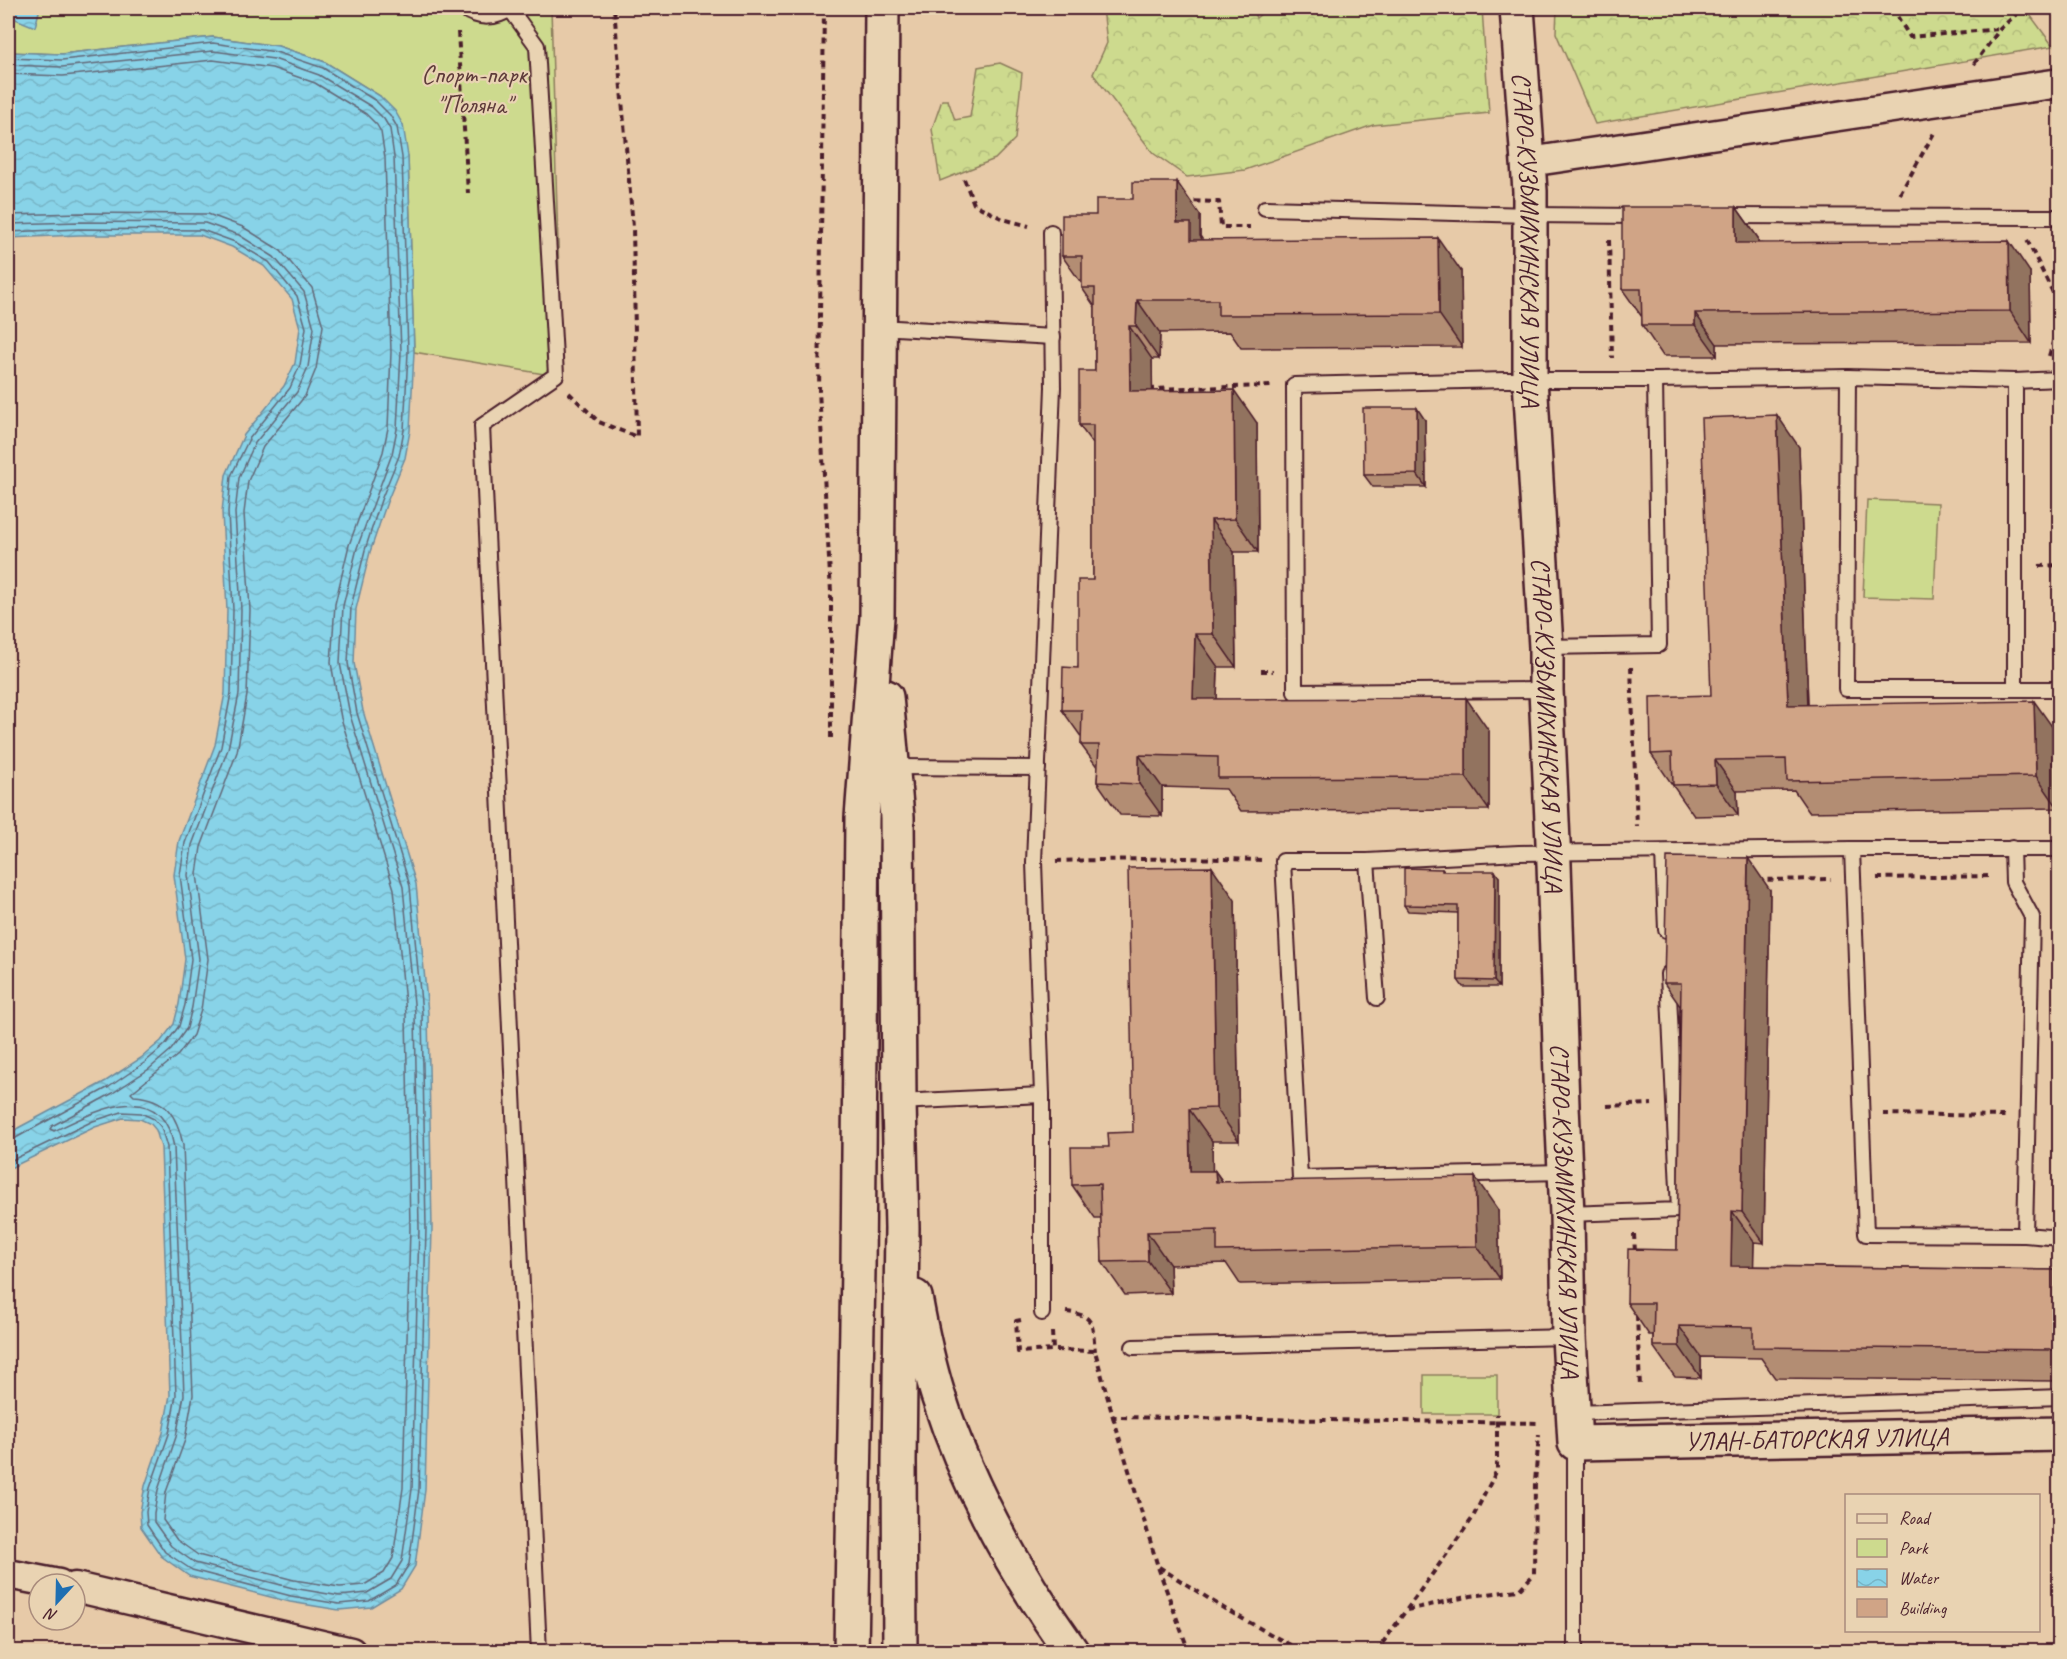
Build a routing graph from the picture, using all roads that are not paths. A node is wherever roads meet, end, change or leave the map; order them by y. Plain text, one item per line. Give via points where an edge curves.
1 (463, 8) edge
2 (511, 8) edge
3 (882, 8) edge
4 (1517, 8) edge
5 (2060, 84) edge
6 (1529, 162) junction
7 (1265, 208) road end
8 (1531, 216) junction
9 (1655, 216) edge
10 (1713, 216) edge
11 (2060, 217) edge
12 (1051, 232) road end
13 (879, 327) junction
14 (1053, 336) junction
15 (1848, 377) junction
16 (1530, 379) junction
17 (2060, 379) edge
18 (1654, 380) junction
19 (2015, 381) junction
20 (877, 617) junction
21 (1546, 647) junction
22 (2015, 688) junction
23 (2060, 689) edge
24 (1546, 690) junction
25 (894, 767) junction
26 (1038, 768) junction
27 (2012, 848) junction
28 (1852, 849) junction
29 (2060, 849) edge
30 (1664, 852) junction
31 (1554, 853) junction
32 (1366, 861) junction
33 (1667, 940) edge
34 (1668, 964) edge
35 (1377, 998) dead end
36 (1042, 1095) junction
37 (899, 1102) junction
38 (1564, 1172) junction
39 (1567, 1214) junction
40 (903, 1228) junction
41 (2025, 1235) junction
42 (2060, 1238) edge
43 (1042, 1313) dead end
44 (1569, 1337) junction
45 (1133, 1347) dead end
46 (2060, 1397) edge
47 (1574, 1428) junction
48 (2060, 1434) edge
49 (8, 1574) edge
50 (27, 1578) edge
51 (87, 1590) edge
52 (351, 1652) edge
53 (539, 1652) edge
54 (850, 1652) edge
55 (900, 1652) edge
56 (1072, 1652) edge
57 (1575, 1652) edge

1 - 2 lane via 481,17 494,17
2 - 53 lane via 537,46 555,376 482,426
3 - 13 main road
4 - 6 main road, СТАРО-КУЗЬМИХИНСКАЯ УЛИЦА
5 - 6 street
6 - 8 main road, СТАРО-КУЗЬМИХИНСКАЯ УЛИЦА
7 - 8 lane
8 - 9 lane
8 - 16 main road, СТАРО-КУЗЬМИХИНСКАЯ УЛИЦА
10 - 11 lane
12 - 14 lane
13 - 14 lane
13 - 20 main road
14 - 26 lane
15 - 18 lane
15 - 19 lane
15 - 22 lane via 1846,689
16 - 18 lane
16 - 21 main road, СТАРО-КУЗЬМИХИНСКАЯ УЛИЦА
16 - 24 lane via 1294,385 1294,692
17 - 19 lane
18 - 21 lane via 1659,645
19 - 22 lane
20 - 25 main road
20 - 54 main road via 862,818
21 - 24 main road, СТАРО-КУЗЬМИХИНСКАЯ УЛИЦА
22 - 23 lane
24 - 31 main road, СТАРО-КУЗЬМИХИНСКАЯ УЛИЦА
25 - 26 lane
25 - 37 main road
26 - 36 lane via 1034,862
27 - 28 lane
27 - 29 lane
27 - 41 lane via 2013,882 2032,917
28 - 30 lane
28 - 41 lane via 1866,1234
30 - 31 lane
30 - 33 lane
31 - 32 lane
31 - 38 main road, СТАРО-КУЗЬМИХИНСКАЯ УЛИЦА
32 - 35 lane
32 - 38 lane via 1283,861 1300,1178
34 - 39 lane via 1678,1210
36 - 37 lane
36 - 43 lane
37 - 40 main road
38 - 39 main road, СТАРО-КУЗЬМИХИНСКАЯ УЛИЦА
39 - 44 main road, СТАРО-КУЗЬМИХИНСКАЯ УЛИЦА
40 - 55 main road
40 - 56 main road via 921,1325 949,1425 1006,1546
41 - 42 lane
44 - 45 lane
44 - 47 main road, СТАРО-КУЗЬМИХИНСКАЯ УЛИЦА
46 - 47 lane
47 - 48 main road, УЛАН-БАТОРСКАЯ УЛИЦА
47 - 57 lane
49 - 50 street
51 - 52 street

